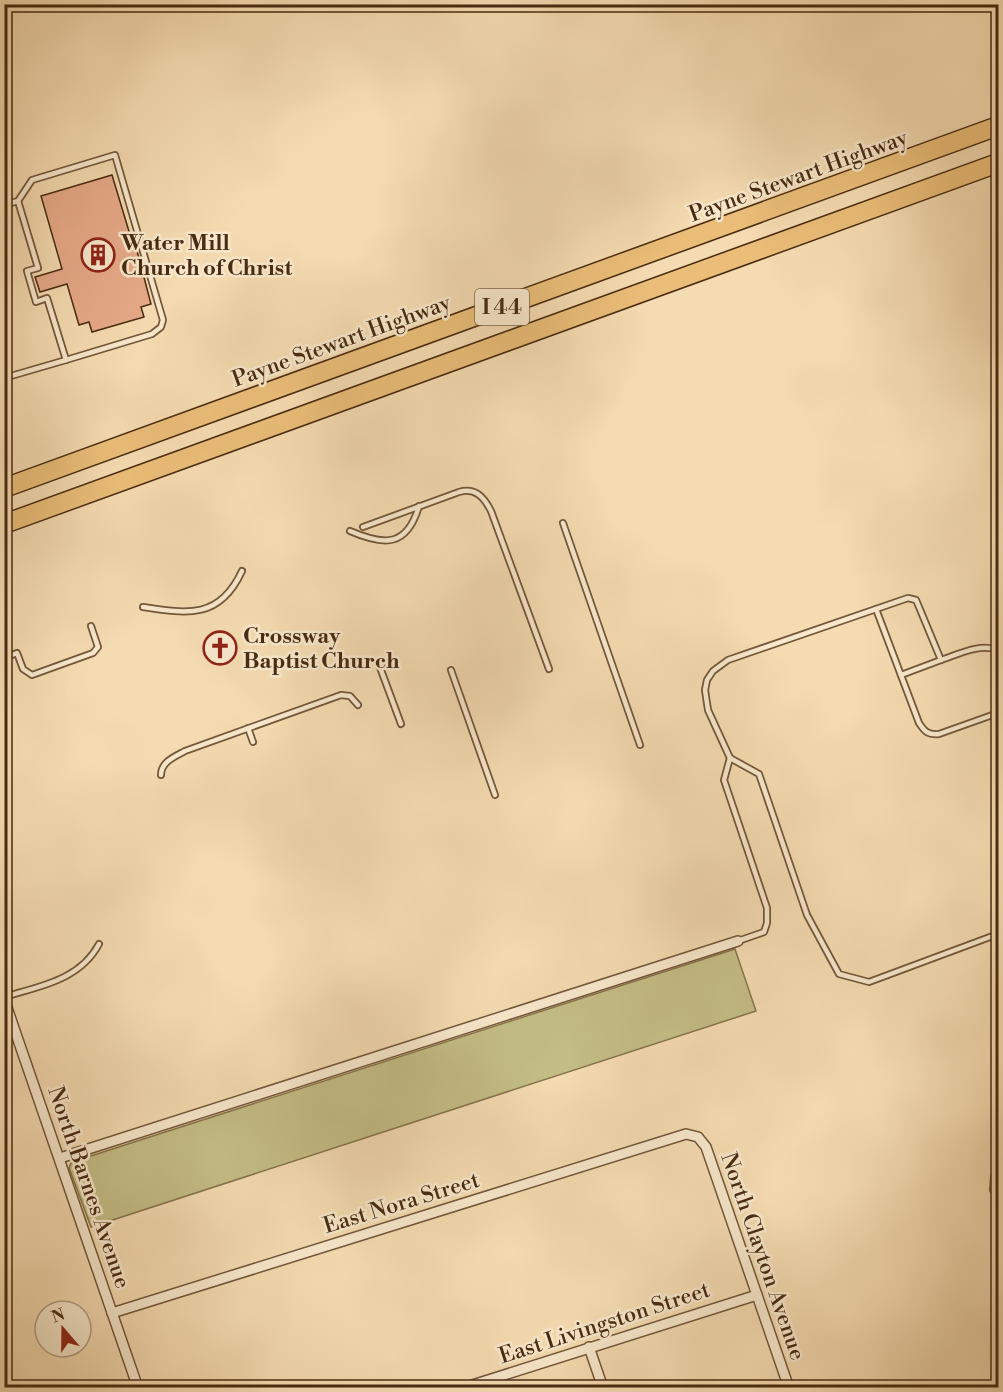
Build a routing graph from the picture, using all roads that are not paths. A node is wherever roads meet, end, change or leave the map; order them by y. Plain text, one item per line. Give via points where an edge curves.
1 (999, 126) edge
2 (999, 163) edge
3 (18, 201) junction
4 (4, 205) edge
5 (38, 268) junction
6 (42, 274) dead end
7 (47, 291) dead end
8 (47, 298) junction
9 (66, 360) junction
10 (4, 378) edge
11 (4, 488) edge
12 (419, 506) junction
13 (563, 523) dead end
14 (4, 525) edge
15 (363, 527) dead end
16 (350, 531) dead end
17 (242, 571) dead end
18 (143, 607) dead end
19 (876, 609) junction
20 (91, 626) dead end
21 (999, 650) edge
22 (4, 658) edge
23 (941, 660) junction
24 (378, 662) dead end
25 (549, 669) dead end
26 (450, 670) dead end
27 (901, 675) junction
28 (358, 705) dead end
29 (999, 713) edge
30 (400, 724) dead end
31 (248, 728) junction
32 (253, 742) dead end
33 (640, 745) dead end
34 (730, 758) junction
35 (161, 776) dead end
36 (495, 795) dead end
37 (999, 934) edge
38 (738, 941) joint
39 (99, 944) dead end
40 (4, 998) edge
41 (16, 1032) junction
42 (4, 1037) edge
43 (700, 1139) joint
44 (60, 1158) junction
45 (999, 1172) edge
46 (999, 1196) edge
47 (757, 1294) junction
48 (112, 1313) junction
49 (590, 1347) junction
50 (138, 1388) edge
51 (463, 1388) edge
52 (603, 1388) edge
53 (789, 1388) edge

1 - 11 highway, Payne Stewart Highway / I 44
2 - 14 highway, I 44
3 - 4 lane
3 - 5 lane
3 - 9 lane via 32,180 115,155 162,324 152,334
5 - 6 lane
5 - 8 lane via 27,271 36,302
7 - 8 lane
8 - 9 lane
9 - 10 lane
12 - 15 lane
12 - 16 lane via 412,524 398,538 378,542
12 - 25 lane via 470,489 484,500
13 - 33 lane
17 - 18 lane via 230,592 205,609 183,612
19 - 23 lane via 908,598 916,600
19 - 27 lane
19 - 34 lane via 728,660 713,671 707,680 706,700
20 - 22 lane via 98,645 96,651 45,671 32,675 25,672 17,653
21 - 23 lane via 980,647
23 - 27 lane
24 - 30 lane
26 - 36 lane
27 - 29 lane via 919,723 931,735
28 - 31 lane via 350,696 340,695
31 - 32 lane
31 - 35 lane via 174,756 162,768
34 - 37 lane via 759,774 807,915 839,974 869,982
34 - 38 lane via 724,780 766,908 767,922 764,932
38 - 44 street
39 - 40 lane via 88,961 71,974
40 - 41 street, North Barnes Avenue
41 - 42 lane
41 - 44 street, North Barnes Avenue
43 - 47 street, North Clayton Avenue
43 - 48 street, East Nora Street via 682,1134
44 - 48 street, North Barnes Avenue
45 - 46 lane via 994,1176 993,1190
47 - 49 street, East Livingston Street
47 - 53 street, North Clayton Avenue
48 - 50 street, North Barnes Avenue
49 - 51 street, East Livingston Street
49 - 52 street

